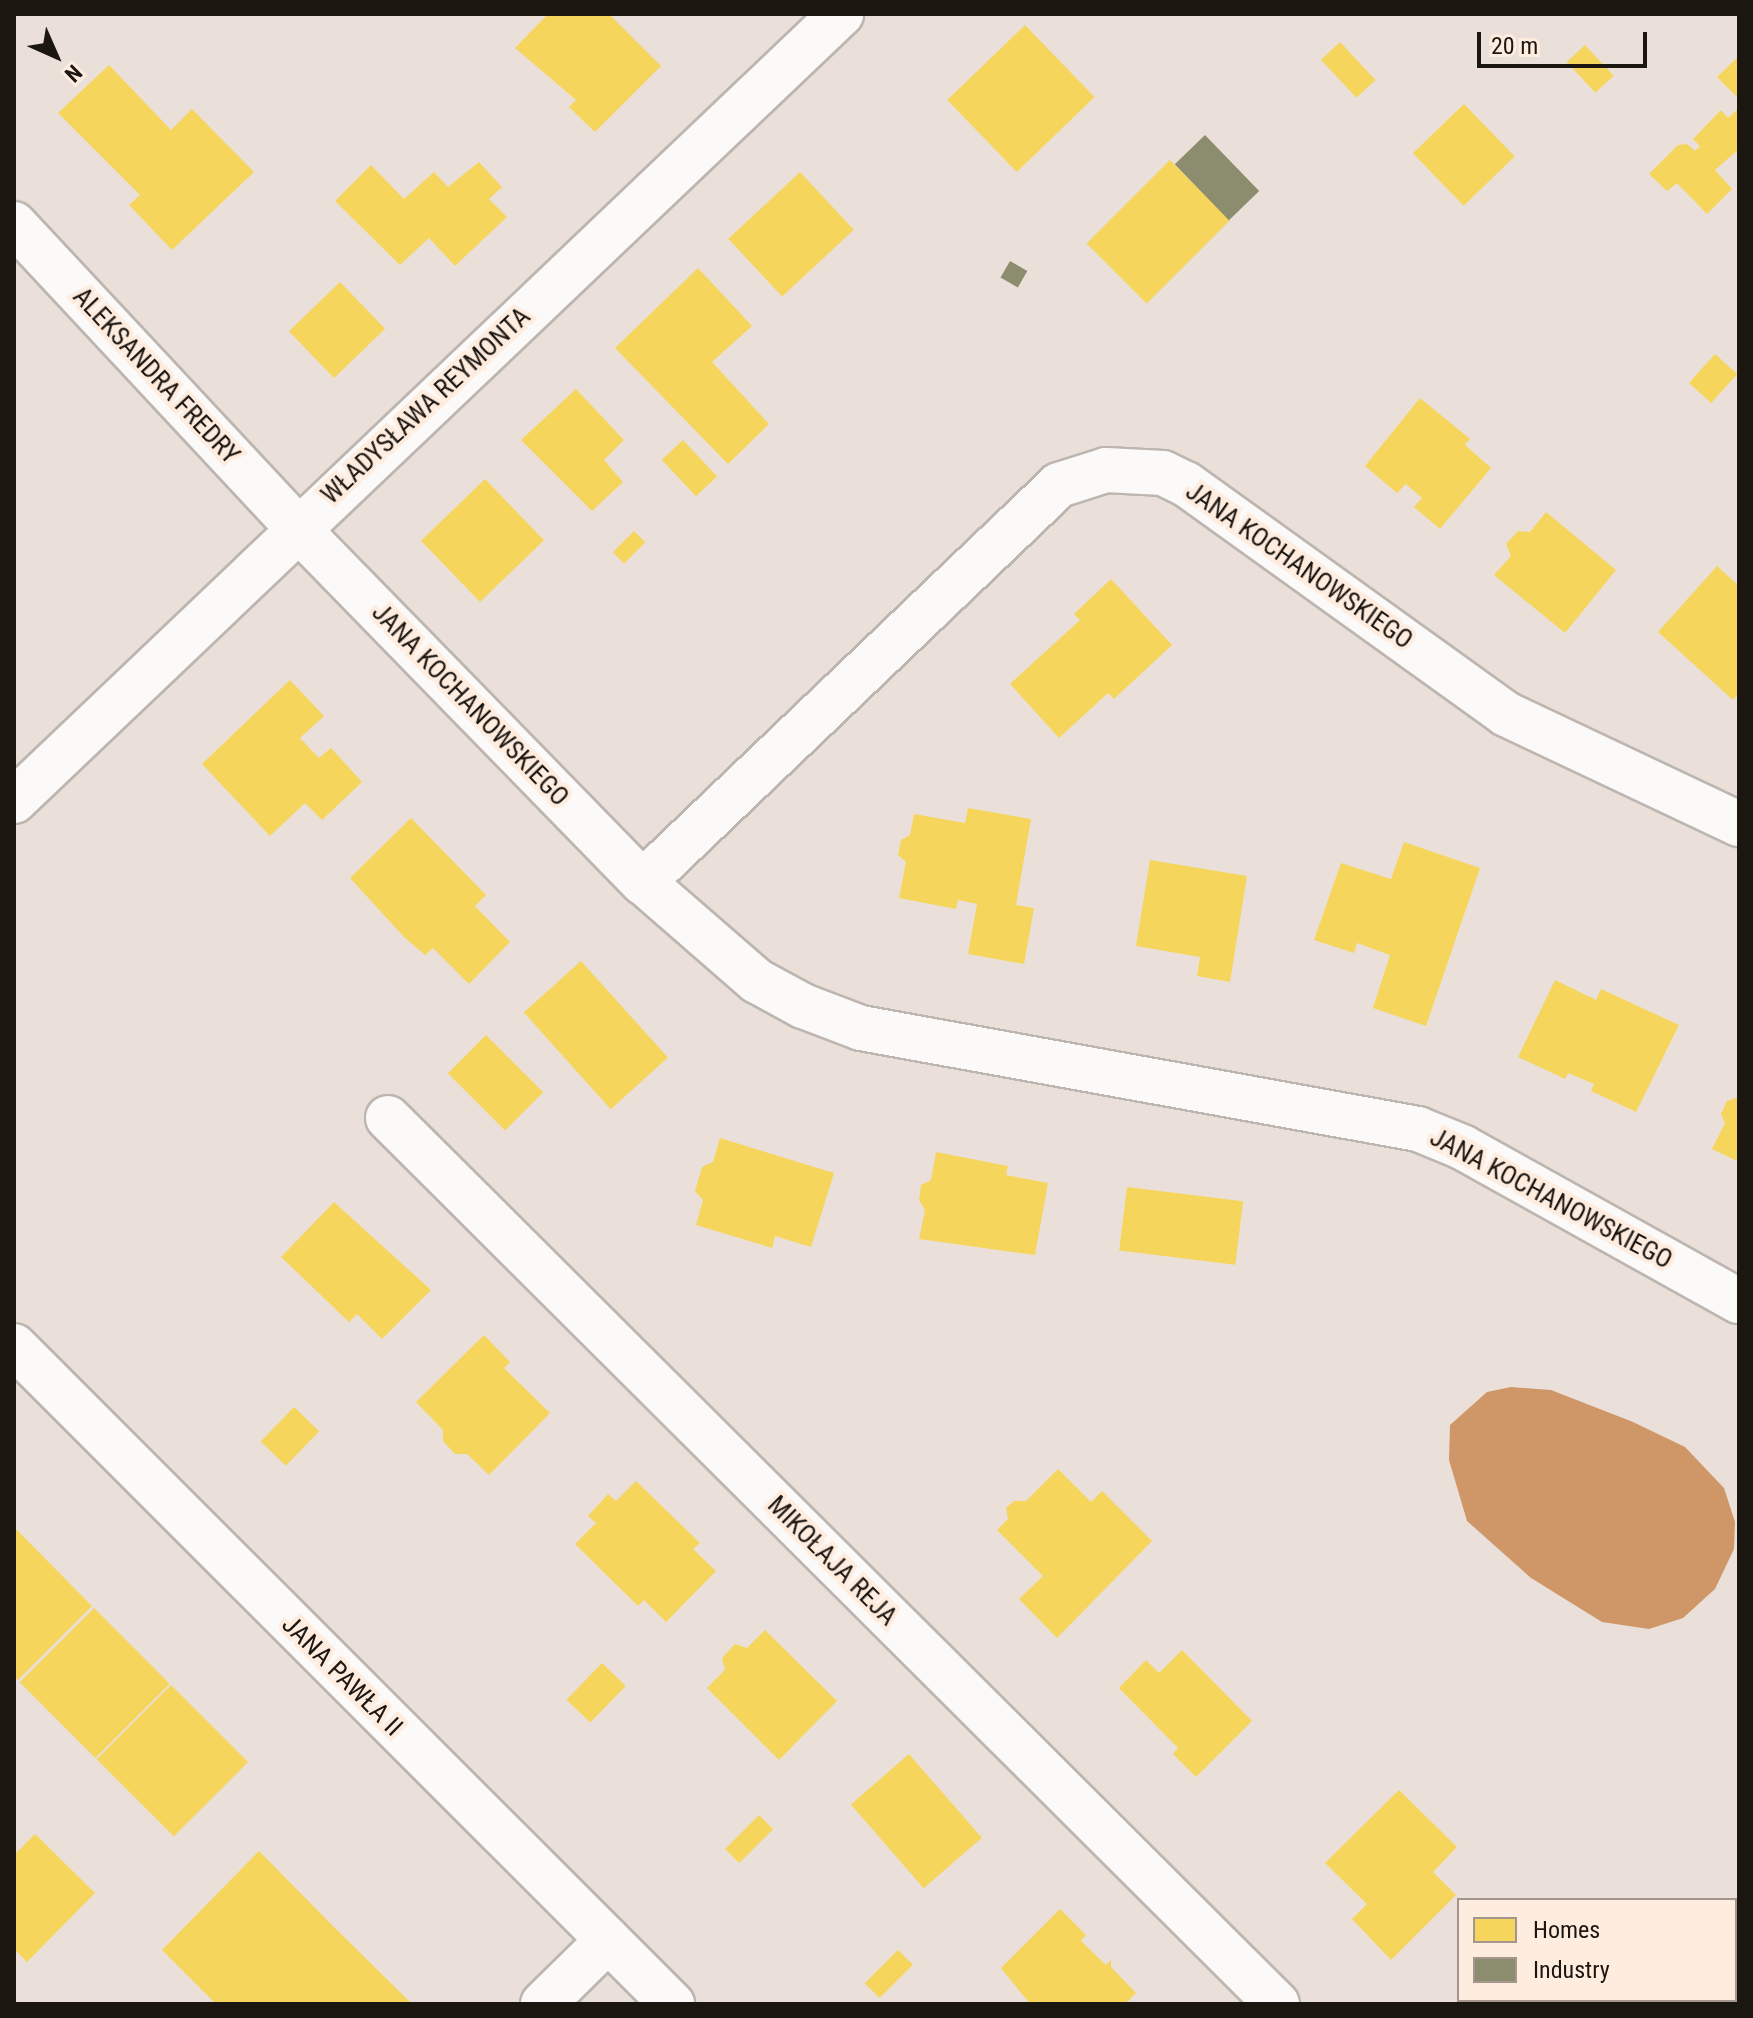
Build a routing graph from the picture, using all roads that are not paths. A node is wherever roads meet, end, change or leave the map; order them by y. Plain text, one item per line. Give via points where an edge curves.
1 (841, 14) edge
2 (14, 224) edge
3 (297, 528) junction
4 (14, 801) edge
5 (1739, 824) edge
6 (643, 882) junction
7 (388, 1118) dead end
8 (1739, 1301) edge
9 (14, 1346) edge
10 (608, 1940) junction
11 (543, 2004) edge
12 (672, 2004) edge
13 (1277, 2004) edge

1 - 3 street, WŁADYSŁAWA REYMONTA
2 - 3 street, ALEKSANDRA FREDRY
3 - 4 street, WŁADYSŁAWA REYMONTA
3 - 6 street, JANA KOCHANOWSKIEGO
5 - 6 street, JANA KOCHANOWSKIEGO via 1506,714 1186,484 1163,473 1106,470 1059,485
6 - 8 street, JANA KOCHANOWSKIEGO via 726,959 803,1006 861,1028 1418,1129 1462,1147
7 - 13 street, MIKOŁAJA REJA
9 - 10 street, JANA PAWŁA II
10 - 11 street
10 - 12 street, JANA PAWŁA II

